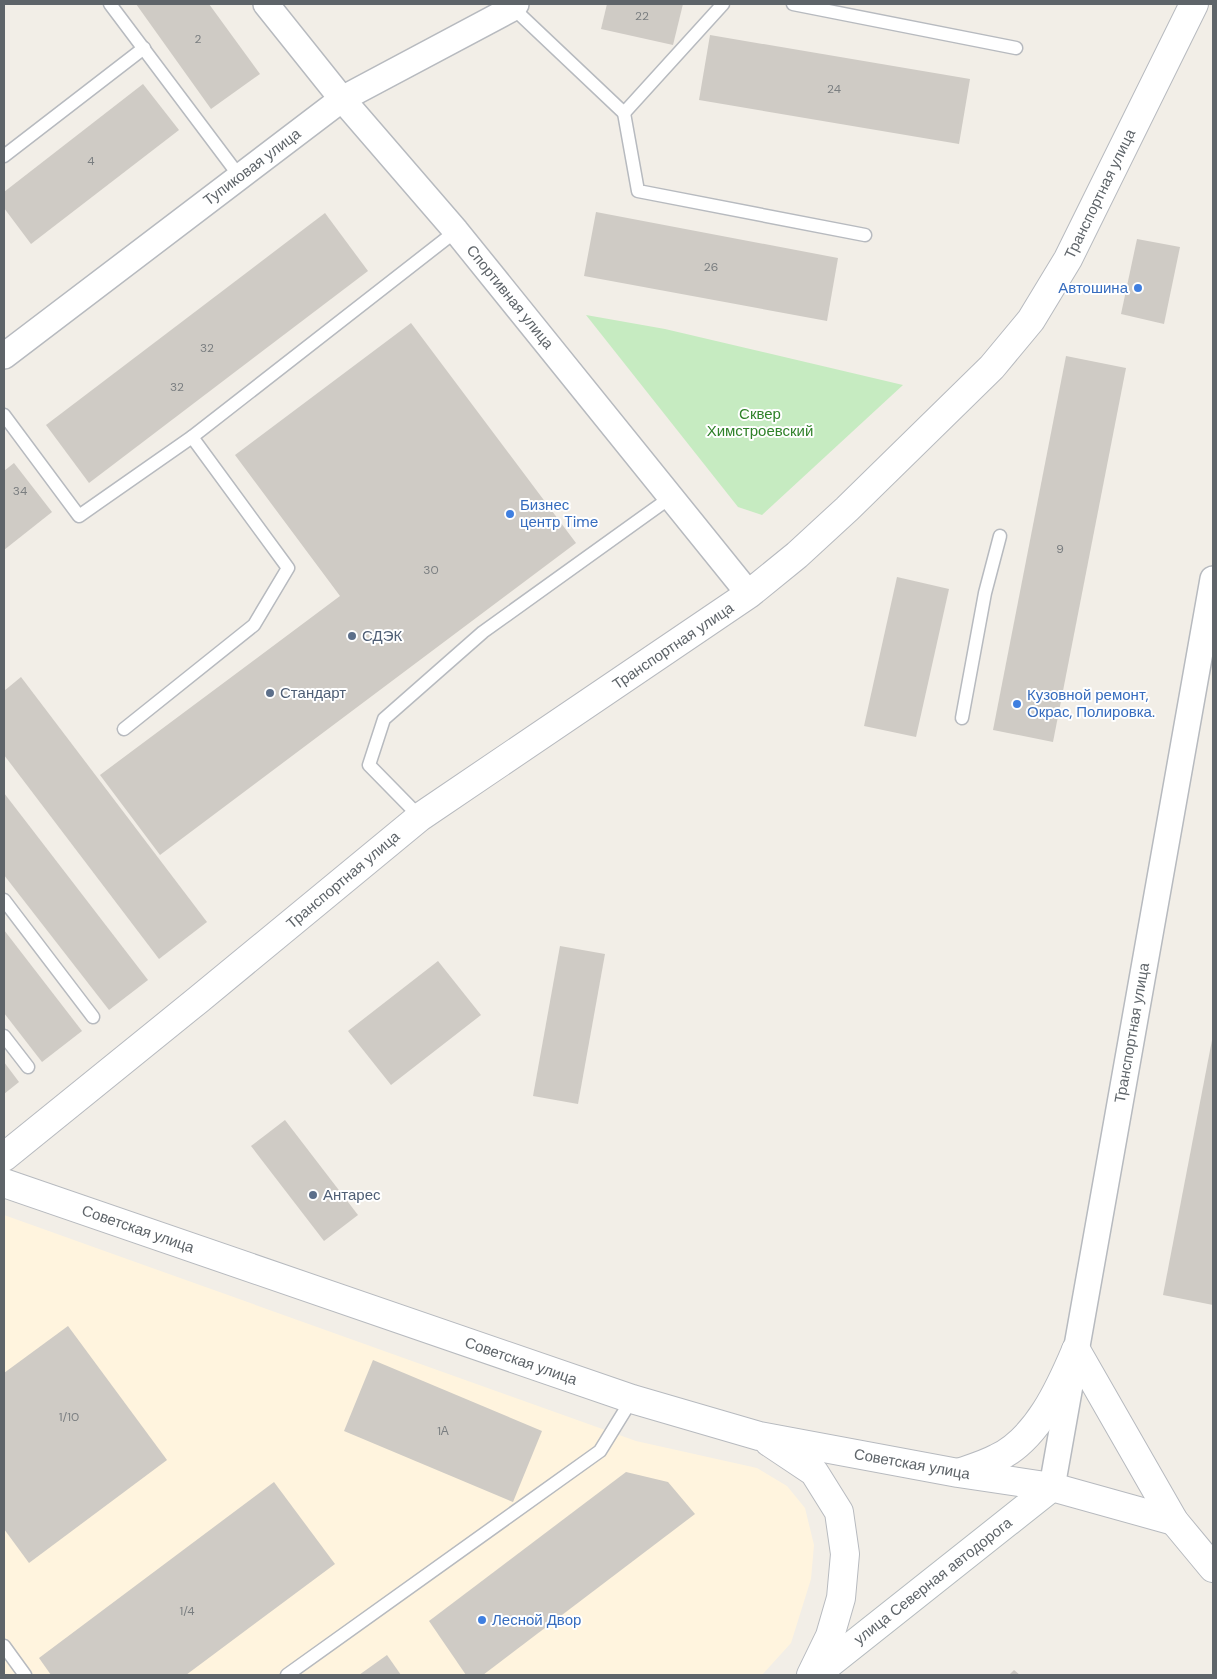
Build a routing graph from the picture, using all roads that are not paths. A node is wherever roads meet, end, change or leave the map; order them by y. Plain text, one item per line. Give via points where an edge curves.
1 (110, 4) edge
2 (266, 4) edge
3 (724, 4) edge
4 (793, 4) edge
5 (1194, 4) edge
6 (515, 6) edge
7 (144, 48) junction
8 (1016, 48) dead end
9 (342, 98) junction
10 (624, 113) junction
11 (4, 156) edge
12 (240, 177) junction
13 (456, 231) junction
14 (865, 235) dead end
15 (4, 356) edge
16 (4, 415) edge
17 (192, 437) junction
18 (671, 497) junction
19 (1000, 536) dead end
20 (1213, 579) edge
21 (749, 594) junction
22 (962, 718) dead end
23 (124, 729) dead end
24 (420, 817) junction
25 (4, 900) edge
26 (93, 1016) dead end
27 (4, 1036) edge
28 (28, 1067) dead end
29 (4, 1157) edge
30 (4, 1183) edge
31 (1076, 1350) junction
32 (632, 1399) junction
33 (759, 1436) junction
34 (958, 1473) junction
35 (1052, 1487) junction
36 (1174, 1521) junction
37 (1213, 1568) edge
38 (4, 1646) edge
39 (25, 1675) edge
40 (287, 1675) edge
41 (810, 1675) edge
42 (815, 1675) edge

1 - 7 lane
2 - 9 street, Спортивная улица
3 - 10 lane
4 - 8 lane
5 - 21 street, Транспортная улица via 1068,259 1031,320 992,367 847,509
6 - 9 street, Тупиковая улица
6 - 10 lane
7 - 11 lane
7 - 12 lane
9 - 12 street, Тупиковая улица
9 - 13 street, Спортивная улица
10 - 14 lane via 638,191
12 - 15 street, Тупиковая улица
13 - 17 lane
13 - 18 street, Спортивная улица
16 - 17 lane via 79,516
17 - 23 lane via 288,568 254,625
18 - 21 street, Спортивная улица
18 - 24 lane via 483,632 384,719 369,765
19 - 22 lane
20 - 31 street, Транспортная улица
21 - 24 street, Транспортная улица
24 - 29 street, Транспортная улица
25 - 26 lane
27 - 28 lane
30 - 32 street, Советская улица
31 - 34 street via 1056,1396 1021,1441 999,1458
31 - 35 street, Транспортная улица
31 - 36 street
32 - 33 street, Советская улица
32 - 40 lane via 600,1451
33 - 34 street, Советская улица
33 - 41 street via 814,1472 840,1512 845,1554 841,1598 830,1636
34 - 35 street, Советская улица
35 - 36 street, Советская улица
35 - 42 street, улица Северная автодорога
36 - 37 street
38 - 39 lane

